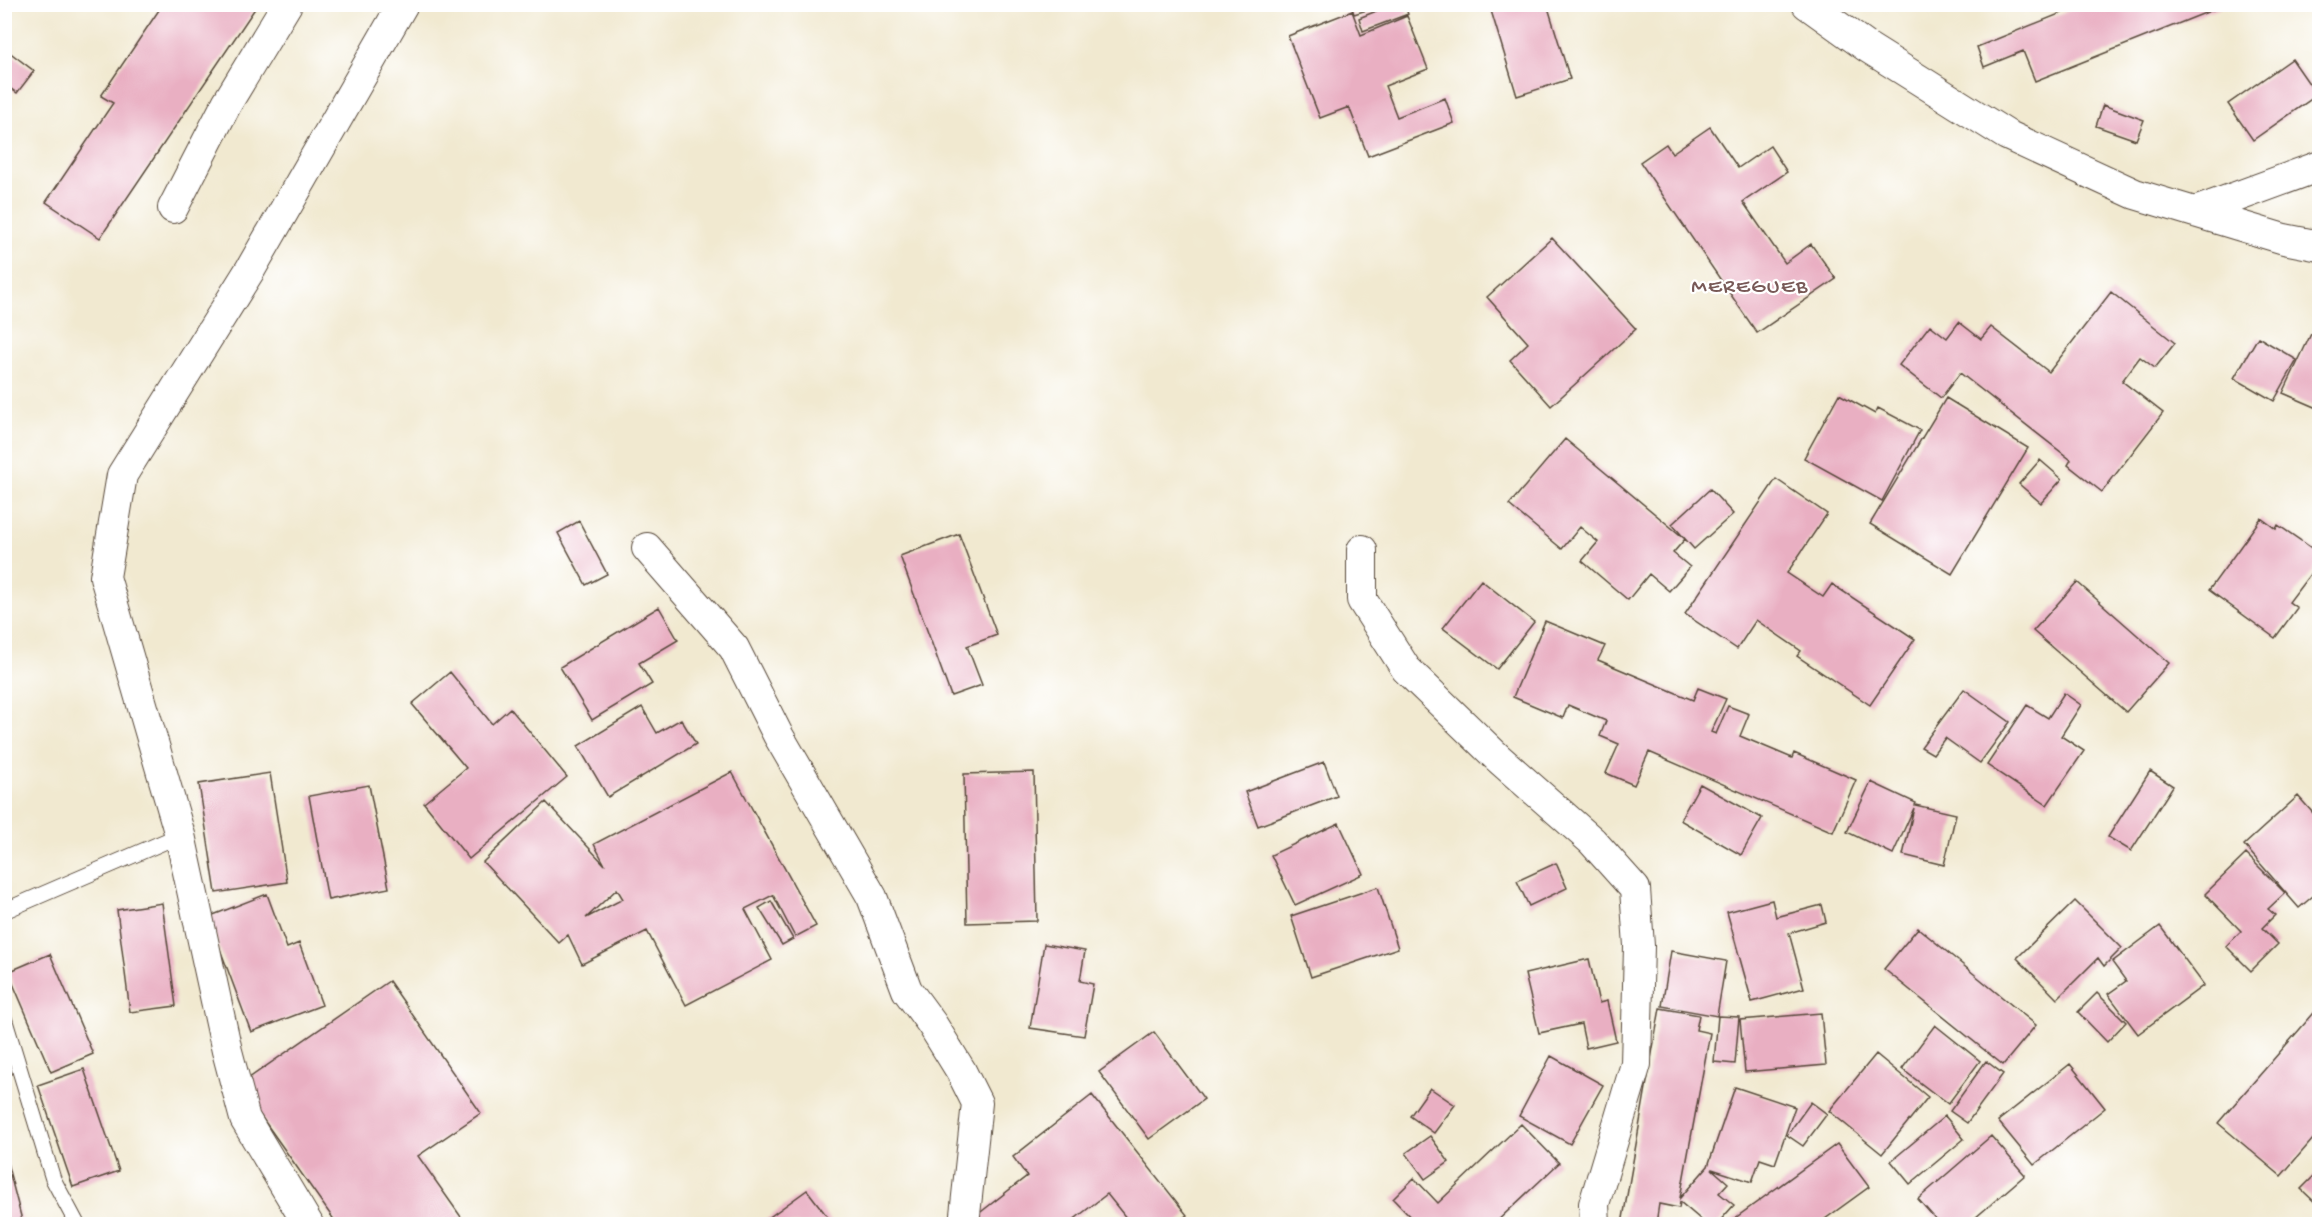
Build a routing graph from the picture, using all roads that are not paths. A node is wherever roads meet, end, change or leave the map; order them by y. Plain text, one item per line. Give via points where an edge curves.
1 (287, 4) edge
2 (403, 4) edge
3 (1807, 4) edge
4 (2319, 166) edge
5 (173, 208) dead end
6 (2195, 213) junction
7 (2319, 246) edge
8 (647, 548) dead end
9 (1362, 550) dead end
10 (180, 835) junction
11 (4, 911) edge
12 (4, 1018) edge
13 (77, 1224) edge
14 (308, 1224) edge
15 (964, 1224) edge
16 (1595, 1224) edge

1 - 5 street via 227,104
2 - 10 street via 250,270 122,475 105,577
3 - 6 street via 1867,47 2007,135 2135,194
4 - 6 street
6 - 7 street
8 - 15 street via 734,648 778,735 872,897 907,990 932,1024 977,1103
9 - 16 street via 1362,600 1406,669 1592,841 1635,889 1639,946 1636,1064 1594,1204
10 - 11 lane
10 - 14 street via 245,1119
12 - 13 lane via 53,1179

